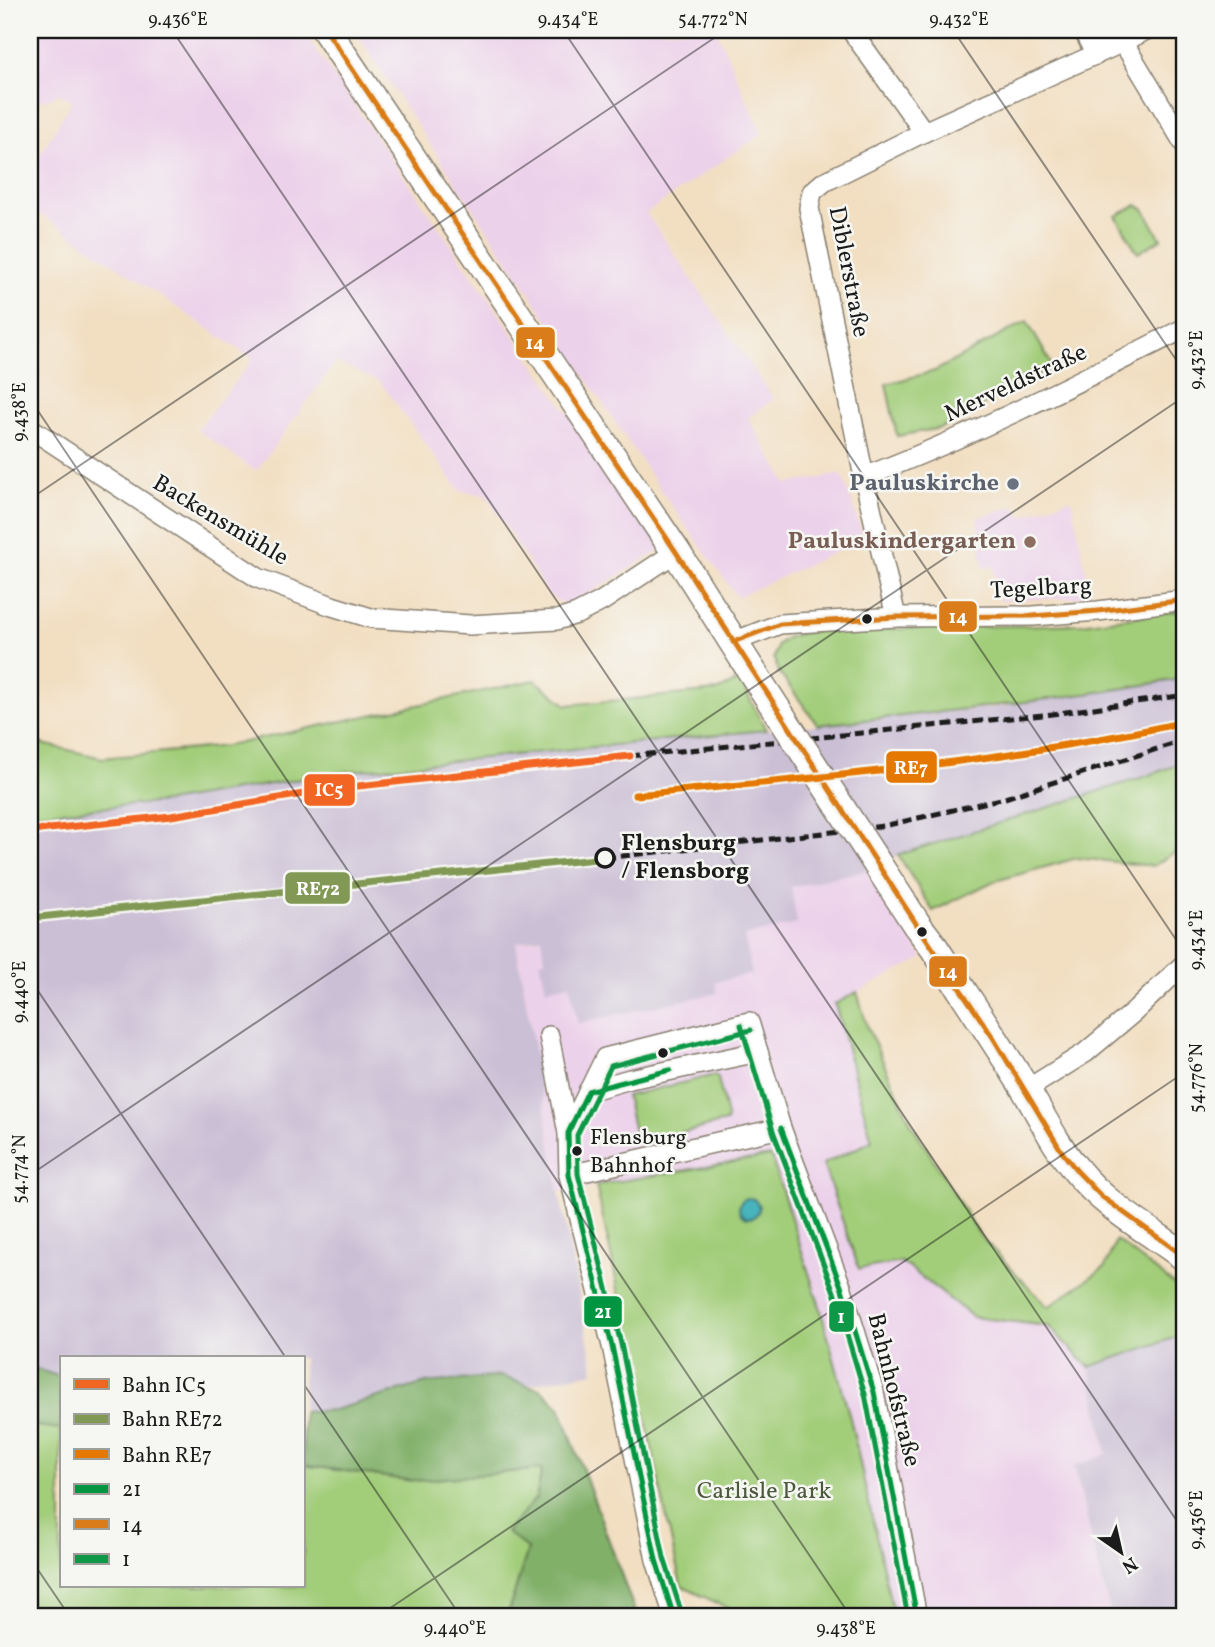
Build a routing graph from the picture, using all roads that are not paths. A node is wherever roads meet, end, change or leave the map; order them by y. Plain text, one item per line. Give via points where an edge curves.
1 (326, 30) edge
2 (851, 30) edge
3 (1083, 30) edge
4 (1146, 30) edge
5 (1124, 42) junction
6 (1096, 55) junction
7 (924, 131) junction
8 (1185, 145) edge
9 (1185, 328) edge
10 (30, 428) edge
11 (864, 477) junction
12 (676, 552) junction
13 (1185, 600) edge
14 (896, 617) junction
15 (733, 642) junction
16 (1185, 963) edge
17 (549, 1036) dead end
18 (758, 1052) junction
19 (1026, 1090) junction
20 (588, 1091) junction
21 (781, 1128) junction
22 (568, 1133) junction
23 (569, 1175) junction
24 (1185, 1257) edge
25 (674, 1617) edge
26 (917, 1617) edge

1 - 12 main road
2 - 7 street
3 - 6 street
4 - 5 street, Diblerstraße
5 - 6 street, Diblerstraße
5 - 8 street
6 - 7 street, Diblerstraße
7 - 11 street, Diblerstraße via 811,192 809,208
9 - 11 street, Merveldstraße via 1038,403
10 - 12 street, Backensmühle via 258,578 371,618 470,625 557,620 601,601
11 - 14 street, Diblerstraße
12 - 15 main road
13 - 14 street, Tegelbarg via 1033,615
14 - 15 street, Tegelbarg via 780,624
15 - 19 main road, bridge
16 - 19 street via 1085,1053
17 - 22 street
18 - 20 street
18 - 20 street, Bahnhofstraße via 749,1022 604,1058
18 - 21 street, Bahnhofstraße
19 - 24 main road via 1077,1171 1134,1223
20 - 22 street
21 - 23 street
21 - 26 street, Bahnhofstraße via 842,1290 873,1392
22 - 23 street
23 - 25 street via 612,1346 656,1560

